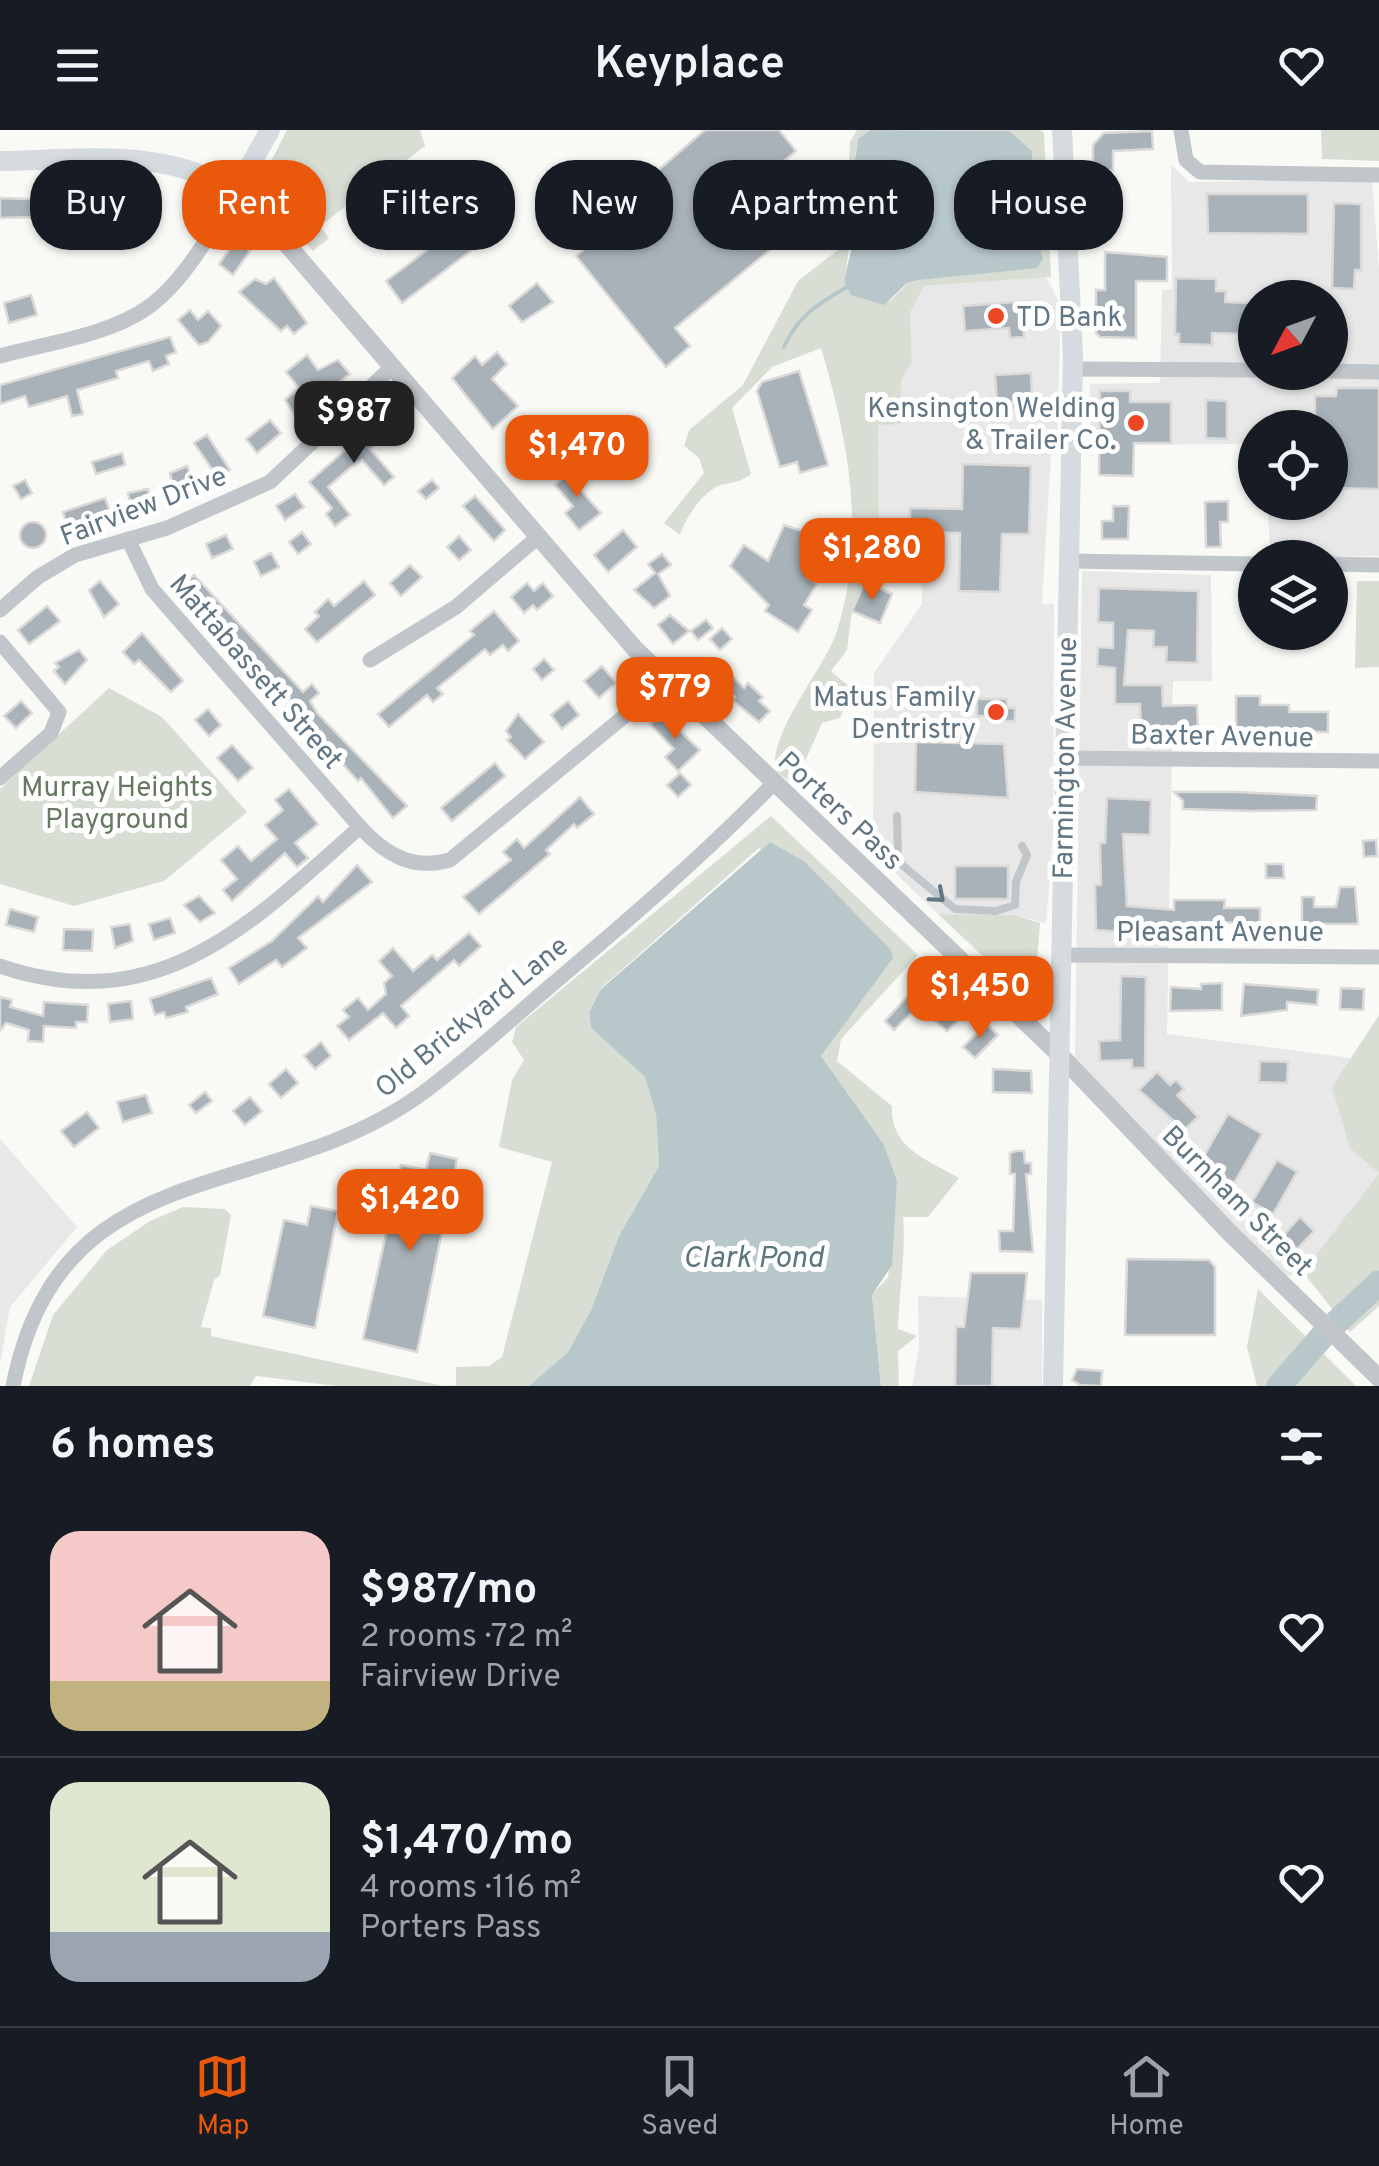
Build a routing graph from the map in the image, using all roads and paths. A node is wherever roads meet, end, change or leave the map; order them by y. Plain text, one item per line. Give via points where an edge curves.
1 (270, 130) edge
2 (1062, 130) edge
3 (1182, 130) edge
4 (253, 160) edge
5 (0, 161) edge
6 (182, 168) edge
7 (1379, 175) edge
8 (196, 250) edge
9 (292, 250) edge
10 (0, 356) edge
11 (392, 367) junction
12 (1072, 368) junction
13 (1238, 370) edge
14 (1348, 371) edge
15 (1379, 372) edge
16 (538, 537) junction
17 (128, 539) junction
18 (1068, 561) junction
19 (1238, 564) edge
20 (1348, 564) edge
21 (1379, 565) edge
22 (0, 610) edge
23 (0, 642) edge
24 (370, 660) dead end
25 (667, 681) junction
26 (1064, 758) junction
27 (1379, 762) edge
28 (0, 778) edge
29 (773, 784) junction
30 (897, 816) dead end
31 (360, 828) junction
32 (1022, 846) dead end
33 (1062, 955) junction
34 (1379, 958) edge
35 (0, 966) edge
36 (1060, 1056) junction
37 (1379, 1378) edge
38 (13, 1386) edge
39 (1053, 1386) edge

1 - 4 main road
2 - 12 main road, Farmington Avenue
3 - 7 street via 1186,160 1200,172
5 - 6 main road via 158,162
8 - 10 street via 146,309
9 - 11 street, Porters Pass
11 - 16 street, Porters Pass
11 - 17 street, Fairview Drive via 270,482
12 - 13 street
12 - 18 main road, Farmington Avenue
14 - 15 street
16 - 24 street via 456,607
16 - 25 street, Porters Pass
17 - 22 street, Fairview Drive via 56,564
17 - 31 street, Mattabassett Street via 152,589
18 - 19 street
18 - 26 main road, Farmington Avenue
20 - 21 street
23 - 28 street via 58,712 52,733
25 - 29 street, Porters Pass
25 - 31 street via 450,860 402,860
26 - 27 street, Baxter Avenue
26 - 33 main road, Farmington Avenue
29 - 36 street, Porters Pass
29 - 38 street, Old Brickyard Lane via 690,868 420,1095 326,1147 163,1194 102,1230 38,1308
30 -> 32 lane via 902,865 955,909 1015,905 1027,855
31 - 35 street via 249,925 178,964 78,979
33 - 34 street, Pleasant Avenue
33 - 36 main road, Farmington Avenue
36 - 37 street, Burnham Street
36 - 39 main road, Farmington Avenue

